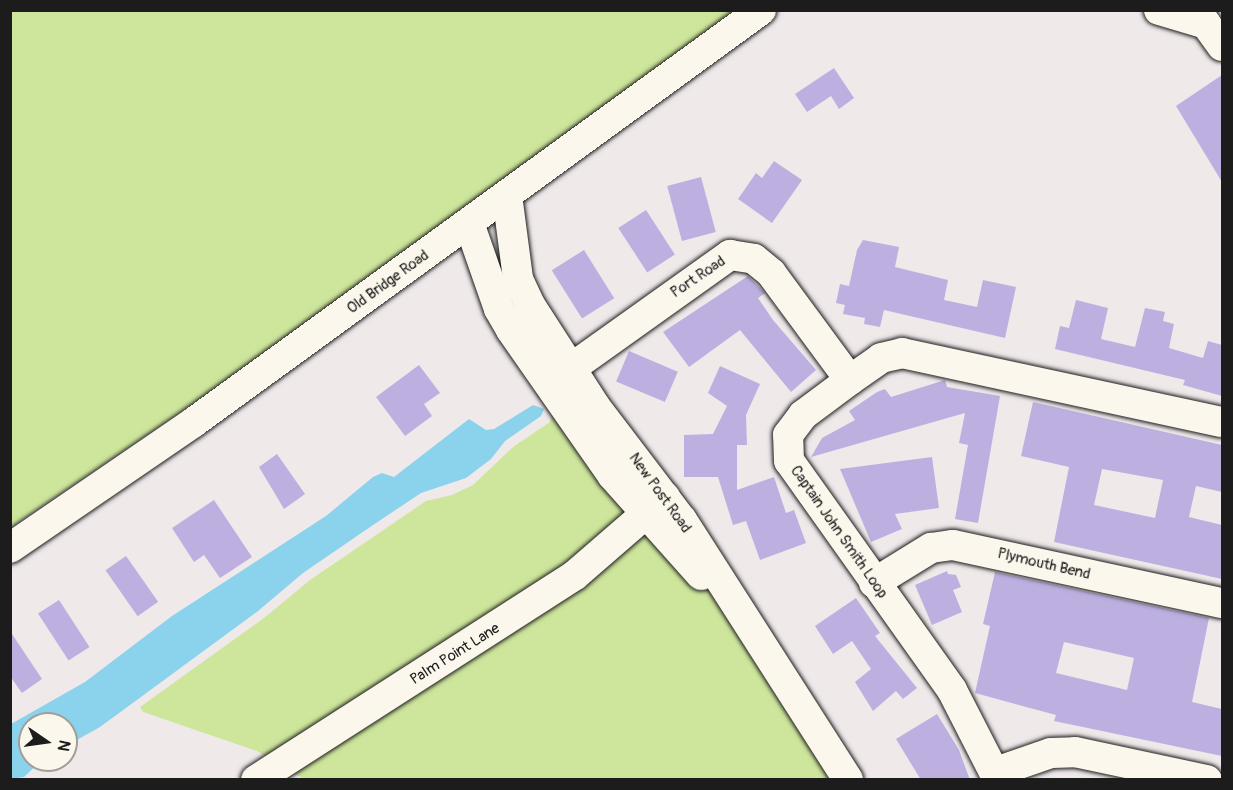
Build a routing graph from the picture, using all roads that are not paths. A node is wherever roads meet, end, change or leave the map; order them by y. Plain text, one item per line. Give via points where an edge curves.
1 (761, 10) edge
2 (1158, 10) edge
3 (1208, 27) edge
4 (507, 195) junction
5 (469, 223) junction
6 (560, 375) junction
7 (850, 380) junction
8 (1222, 422) edge
9 (655, 507) junction
10 (10, 548) edge
11 (874, 583) junction
12 (1222, 603) edge
13 (997, 776) edge
14 (256, 780) edge
15 (848, 780) edge
16 (1207, 780) edge

1 - 4 street, Old Bridge Road
2 - 3 street
4 - 5 street, Old Bridge Road
4 - 6 street via 518,279
5 - 6 street via 499,309
5 - 10 street, Old Bridge Road
6 - 7 street, Port Road via 730,255 753,259 771,273
6 - 9 street
7 - 8 street, Captain John Smith Loop via 881,358 902,353
7 - 11 street, Captain John Smith Loop via 802,416 788,435 789,461
9 - 14 street, Palm Point Lane via 575,575
9 - 15 street via 748,624
11 - 12 street, Plymouth Bend via 931,548 953,545
11 - 13 street, Captain John Smith Loop via 952,690
13 - 16 street via 1051,753 1075,752

